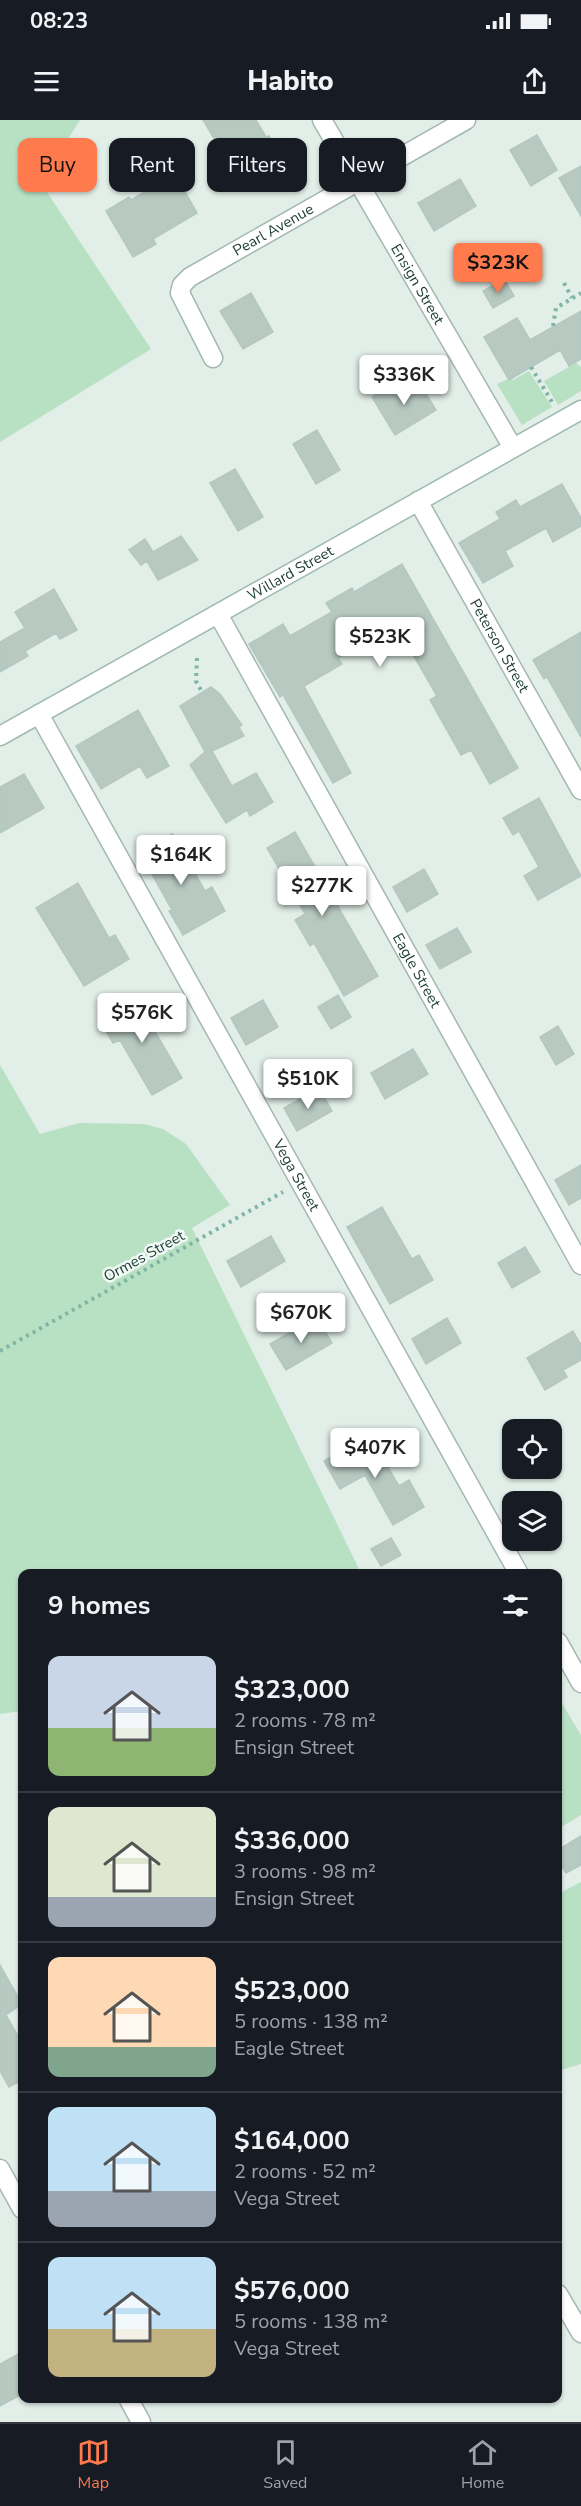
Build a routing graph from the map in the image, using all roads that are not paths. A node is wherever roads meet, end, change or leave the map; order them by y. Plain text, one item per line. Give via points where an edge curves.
1 (322, 120) edge
2 (466, 120) edge
3 (332, 138) edge
4 (406, 154) edge
5 (339, 192) edge
6 (363, 192) edge
7 (213, 358) dead end
8 (581, 410) edge
9 (513, 448) junction
10 (418, 501) junction
11 (218, 614) junction
12 (39, 714) junction
13 (0, 736) edge
14 (581, 790) edge
15 (581, 1265) edge
16 (516, 1569) edge
17 (562, 1649) edge
18 (581, 1683) edge
19 (0, 2169) edge
20 (18, 2195) edge
21 (562, 2301) edge
22 (581, 2333) edge
23 (131, 2403) edge
24 (141, 2422) edge

1 - 3 street, Ensign Street
2 - 4 street, Pearl Avenue
5 - 7 street, Pearl Avenue via 182,285 180,293
6 - 9 street, Ensign Street
8 - 9 street, Willard Street
9 - 10 street, Willard Street
10 - 11 street, Willard Street
10 - 14 street, Peterson Street
11 - 12 street, Willard Street
11 - 15 street, Eagle Street
12 - 13 street, Willard Street
12 - 16 street, Vega Street
17 - 18 street
19 - 20 street
21 - 22 street
23 - 24 street

